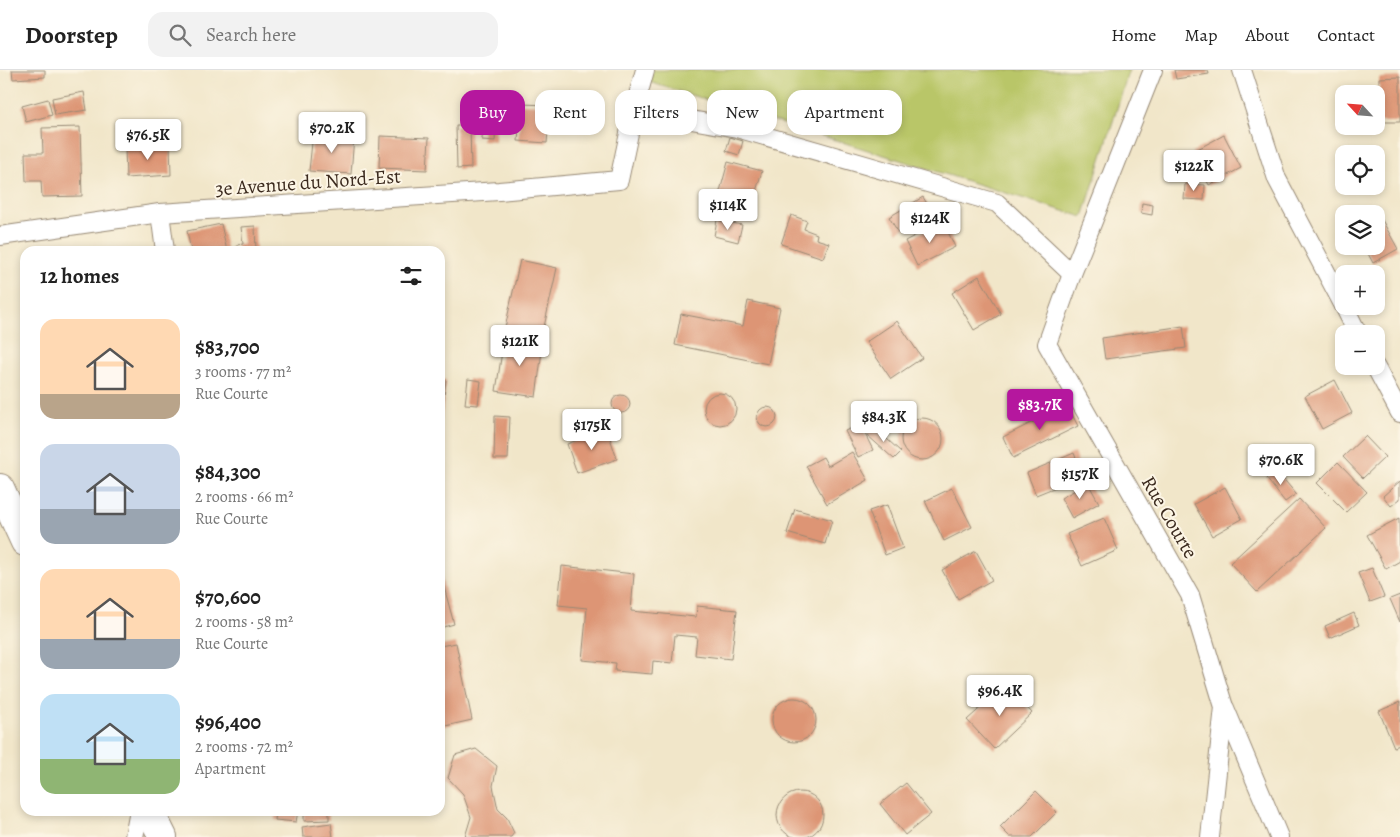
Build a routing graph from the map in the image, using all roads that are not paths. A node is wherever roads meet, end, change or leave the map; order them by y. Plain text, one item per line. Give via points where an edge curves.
1 (645, 70) edge
2 (1153, 70) edge
3 (1242, 70) edge
4 (640, 90) edge
5 (697, 121) edge
6 (629, 135) edge
7 (160, 213) junction
8 (0, 236) edge
9 (164, 246) edge
10 (1072, 274) junction
11 (1335, 289) edge
12 (1380, 375) edge
13 (1400, 413) edge
14 (0, 488) edge
15 (20, 531) edge
16 (1224, 707) junction
17 (138, 816) edge
18 (152, 816) edge
19 (134, 837) edge
20 (163, 837) edge
21 (1210, 837) edge
22 (1278, 837) edge

1 - 4 street
2 - 10 street, Rue Courte
3 - 11 street via 1277,179
5 - 10 street via 738,128 997,202
6 - 7 street, 3e Avenue du Nord-Est via 619,180
7 - 8 street, 3e Avenue du Nord-Est
7 - 9 street
10 - 16 street, Rue Courte via 1047,344 1190,595
12 - 13 street
14 - 15 highway
16 - 21 street, Rue Courte
16 - 22 street
17 - 19 street
18 - 20 highway

